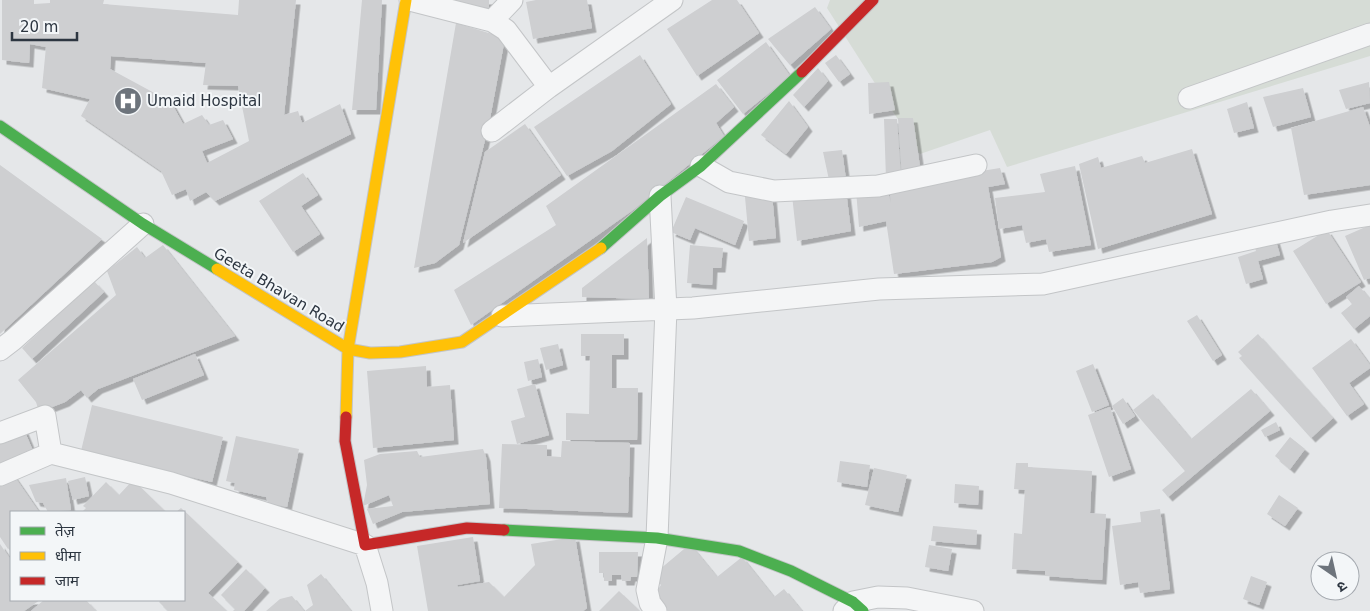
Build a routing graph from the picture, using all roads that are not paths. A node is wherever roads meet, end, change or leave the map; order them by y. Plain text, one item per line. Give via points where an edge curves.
1 (406, 0) edge
2 (410, 0) edge
3 (512, 0) edge
4 (672, 0) edge
5 (873, 0) edge
6 (492, 21) junction
7 (1370, 34) edge
8 (549, 86) junction
9 (1189, 98) dead end
10 (0, 126) edge
11 (492, 131) dead end
12 (701, 166) junction
13 (976, 166) dead end
14 (660, 196) junction
15 (1370, 215) edge
16 (143, 224) junction
17 (666, 309) junction
18 (502, 316) junction
19 (348, 349) junction
20 (0, 350) edge
21 (0, 433) edge
22 (51, 452) junction
23 (0, 475) edge
24 (657, 538) junction
25 (365, 544) junction
26 (853, 608) edge
27 (382, 611) edge
28 (656, 611) edge
29 (973, 611) edge

1 - 19 street, Geeta Bhavan Road
2 - 6 street
3 - 6 street
4 - 8 street
5 - 12 street via 794,80
6 - 8 street via 506,30
7 - 9 street
8 - 11 street
10 - 16 street, Geeta Bhavan Road
12 - 13 street via 729,182 774,191 878,186
12 - 14 street
14 - 17 street
14 - 18 street via 604,246
15 - 17 street via 1043,284 878,288
16 - 19 street, Geeta Bhavan Road
16 - 20 street
17 - 18 street
17 - 24 street
18 - 19 street via 462,342 400,352 370,353
19 - 25 street via 345,441
21 - 22 street via 45,416
22 - 23 street
22 - 25 street via 171,483
24 - 25 street via 468,528
24 - 26 street via 739,551 791,572
24 - 28 street via 647,590
25 - 27 street
26 - 29 street via 878,597 908,598

